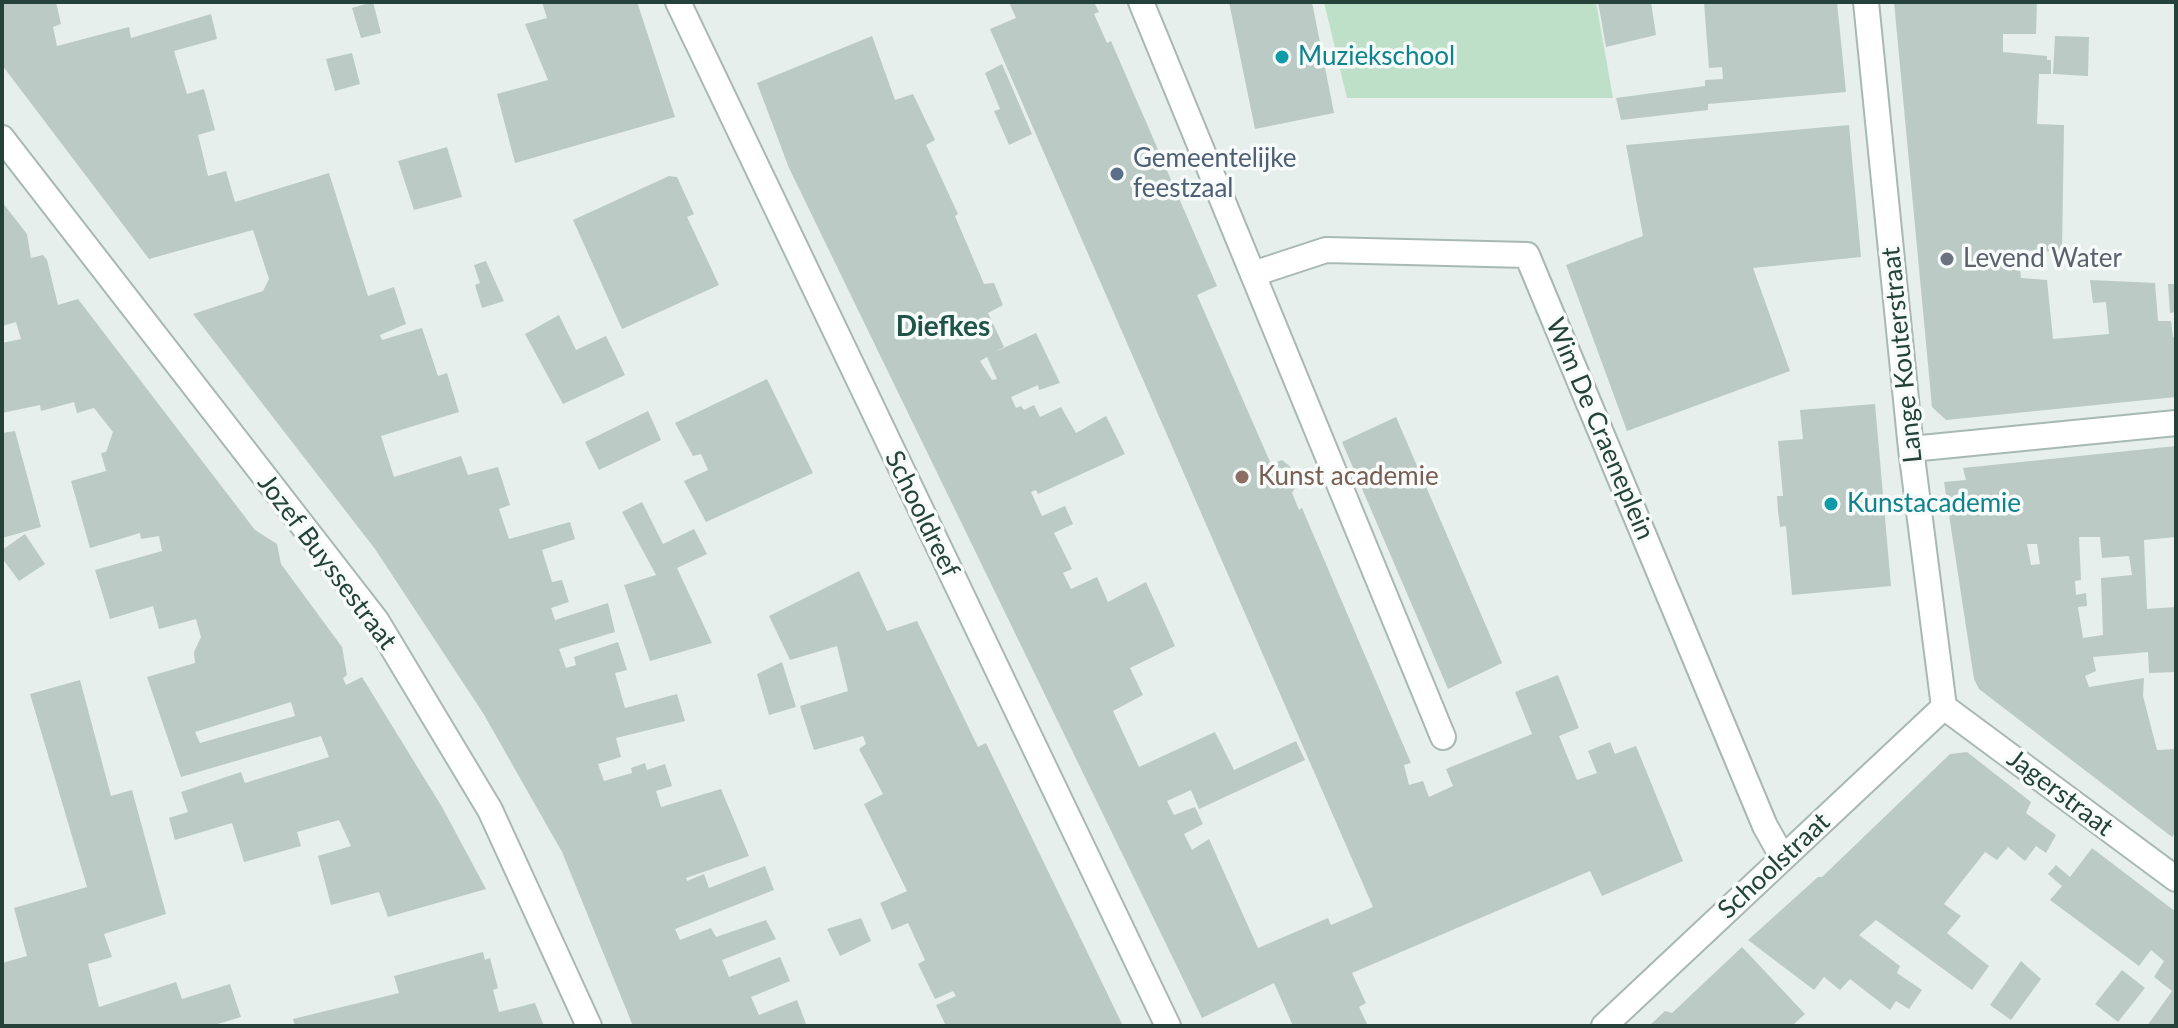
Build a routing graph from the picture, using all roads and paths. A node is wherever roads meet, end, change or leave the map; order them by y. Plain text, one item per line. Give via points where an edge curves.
1 (1141, 2) edge
2 (1866, 2) edge
3 (681, 3) edge
4 (2, 138) edge
5 (1253, 274) junction
6 (2176, 423) edge
7 (1911, 449) junction
8 (1944, 707) junction
9 (1443, 737) dead end
10 (1783, 858) junction
11 (2176, 879) edge
12 (589, 1026) edge
13 (1168, 1026) edge
14 (1604, 1026) edge

1 - 5 street
2 - 7 street, Lange Kouterstraat
3 - 13 street, Schooldreef
4 - 12 street, Jozef Buyssestraat via 376,620 490,810
5 - 9 street
5 - 10 street, Wim De Craeneplein via 1326,250 1527,255 1765,826
6 - 7 street
7 - 8 street, Lange Kouterstraat
8 - 10 street, Schoolstraat
8 - 11 street, Jagerstraat
10 - 14 street, Schoolstraat

